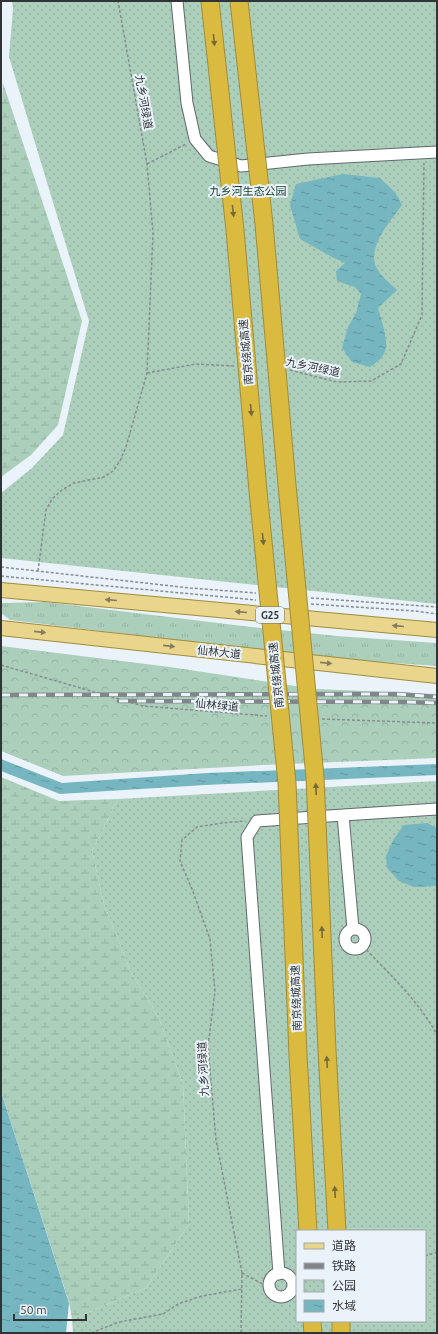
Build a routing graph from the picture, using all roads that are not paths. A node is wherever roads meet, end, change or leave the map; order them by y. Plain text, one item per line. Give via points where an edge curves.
1 (177, 1) edge
2 (210, 1) edge
3 (239, 1) edge
4 (437, 152) edge
5 (1, 590) edge
6 (1, 628) edge
7 (437, 630) edge
8 (437, 676) edge
9 (437, 809) edge
10 (342, 815) junction
11 (352, 929) junction
12 (308, 1230) edge
13 (338, 1230) edge
14 (279, 1274) junction
15 (295, 1289) edge
16 (312, 1322) edge
17 (341, 1322) edge
18 (312, 1333) edge
19 (342, 1333) edge

1 - 4 street via 187,103 195,139 209,156 241,166 308,159
2 -> 12 highway, 南京绕城高速 / G25, bridge via 235,230 286,783
13 -> 3 highway, G25, bridge via 315,778 264,224
7 -> 5 main road
6 -> 8 main road, 仙林大道
9 - 10 street
10 - 11 street
10 - 14 street via 256,821 247,837
11 - 11 street via 359,929 364,934 366,940 360,948 353,949 347,946 345,936
14 - 15 street via 284,1274 291,1280
14 - 15 street via 272,1278 270,1284 274,1294 281,1297
16 - 18 highway
17 - 19 highway

